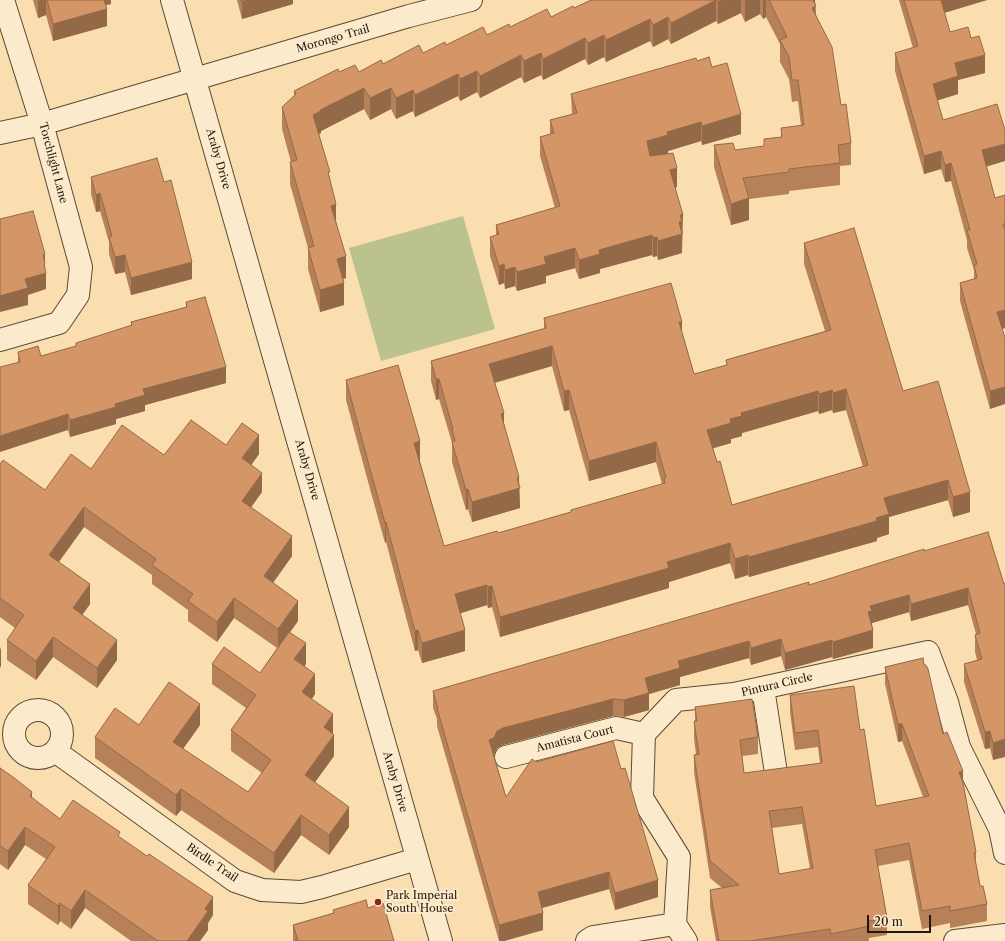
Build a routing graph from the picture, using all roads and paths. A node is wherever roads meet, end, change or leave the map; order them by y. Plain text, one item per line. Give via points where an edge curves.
1 (3, 0) edge
2 (172, 0) edge
3 (471, 0) edge
4 (194, 79) junction
5 (42, 124) junction
6 (0, 133) edge
7 (0, 340) edge
8 (763, 688) junction
9 (644, 734) junction
10 (55, 751) dead end
11 (506, 758) dead end
12 (776, 773) edge
13 (1005, 853) edge
14 (417, 859) junction
15 (680, 932) edge
16 (1005, 935) edge
17 (441, 941) edge
18 (587, 941) edge
19 (955, 941) edge

1 - 5 street, Torchlight Lane
2 - 4 street, Araby Drive
3 - 4 street, Morongo Trail
4 - 5 street, Morongo Trail
4 - 14 street, Araby Drive
5 - 6 street, Morongo Trail
5 - 7 street, Torchlight Lane via 81,267 78,295 59,323
8 - 9 street, Pintura Circle via 676,700
8 - 12 street
8 - 13 street, Pintura Circle via 928,652 947,702 959,747 1000,829
9 - 11 street, Amatista Court via 616,728
9 - 15 street via 642,798 679,857
10 - 14 street, Birdle Trail via 235,881 262,890 301,892
14 - 17 street, Araby Drive
15 - 18 street via 593,937
16 - 19 street

